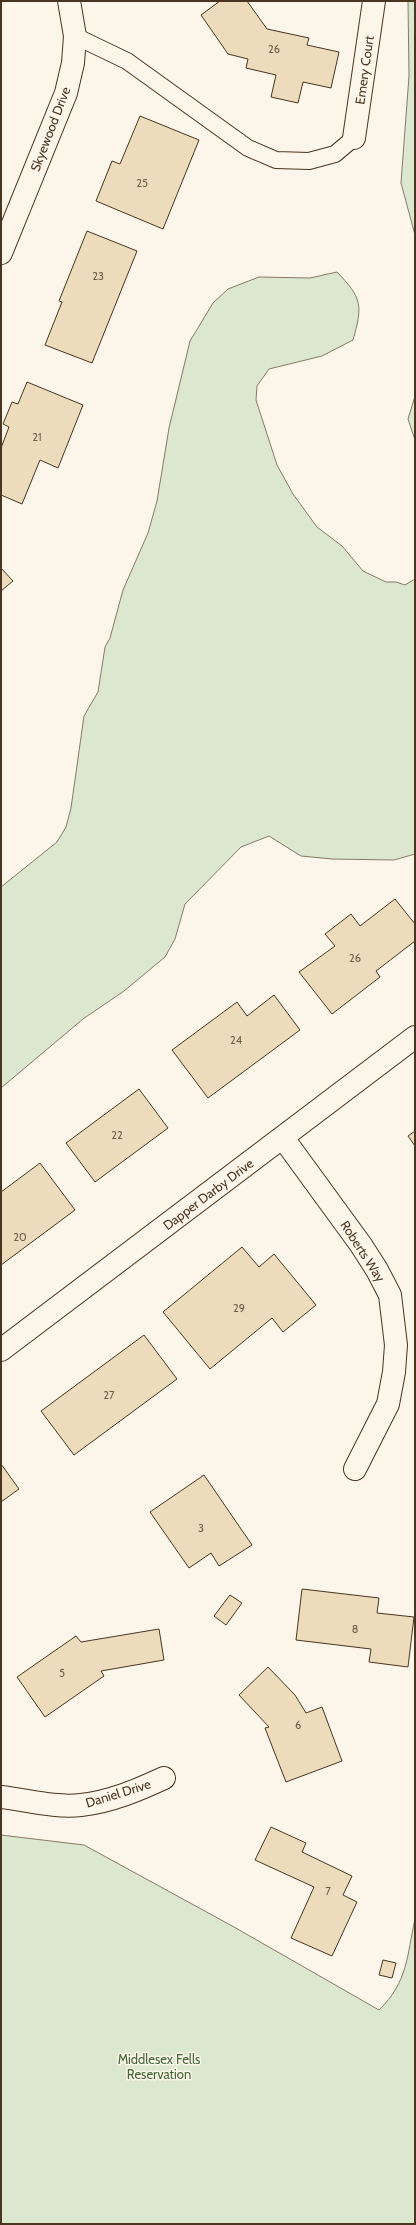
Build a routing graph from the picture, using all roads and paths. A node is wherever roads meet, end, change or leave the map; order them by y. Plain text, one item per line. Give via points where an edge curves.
1 (69, 1) edge
2 (374, 1) edge
3 (75, 36) junction
4 (354, 138) joint
5 (1, 253) edge
6 (415, 1038) edge
7 (283, 1138) junction
8 (1, 1350) edge
9 (355, 1469) dead end
10 (164, 1778) dead end
11 (1, 1797) edge

1 - 3 street, Skyewood Drive
2 - 4 street, Emery Court
3 - 4 lane via 127,61 248,148 276,160 309,161 335,154
3 - 5 street, Skyewood Drive via 66,93
6 - 7 street, Dapper Darby Drive
7 - 8 street, Dapper Darby Drive
7 - 9 street, Roberts Way via 361,1245 390,1295 396,1345 388,1404
10 - 11 street, Daniel Drive via 135,1791 81,1805

